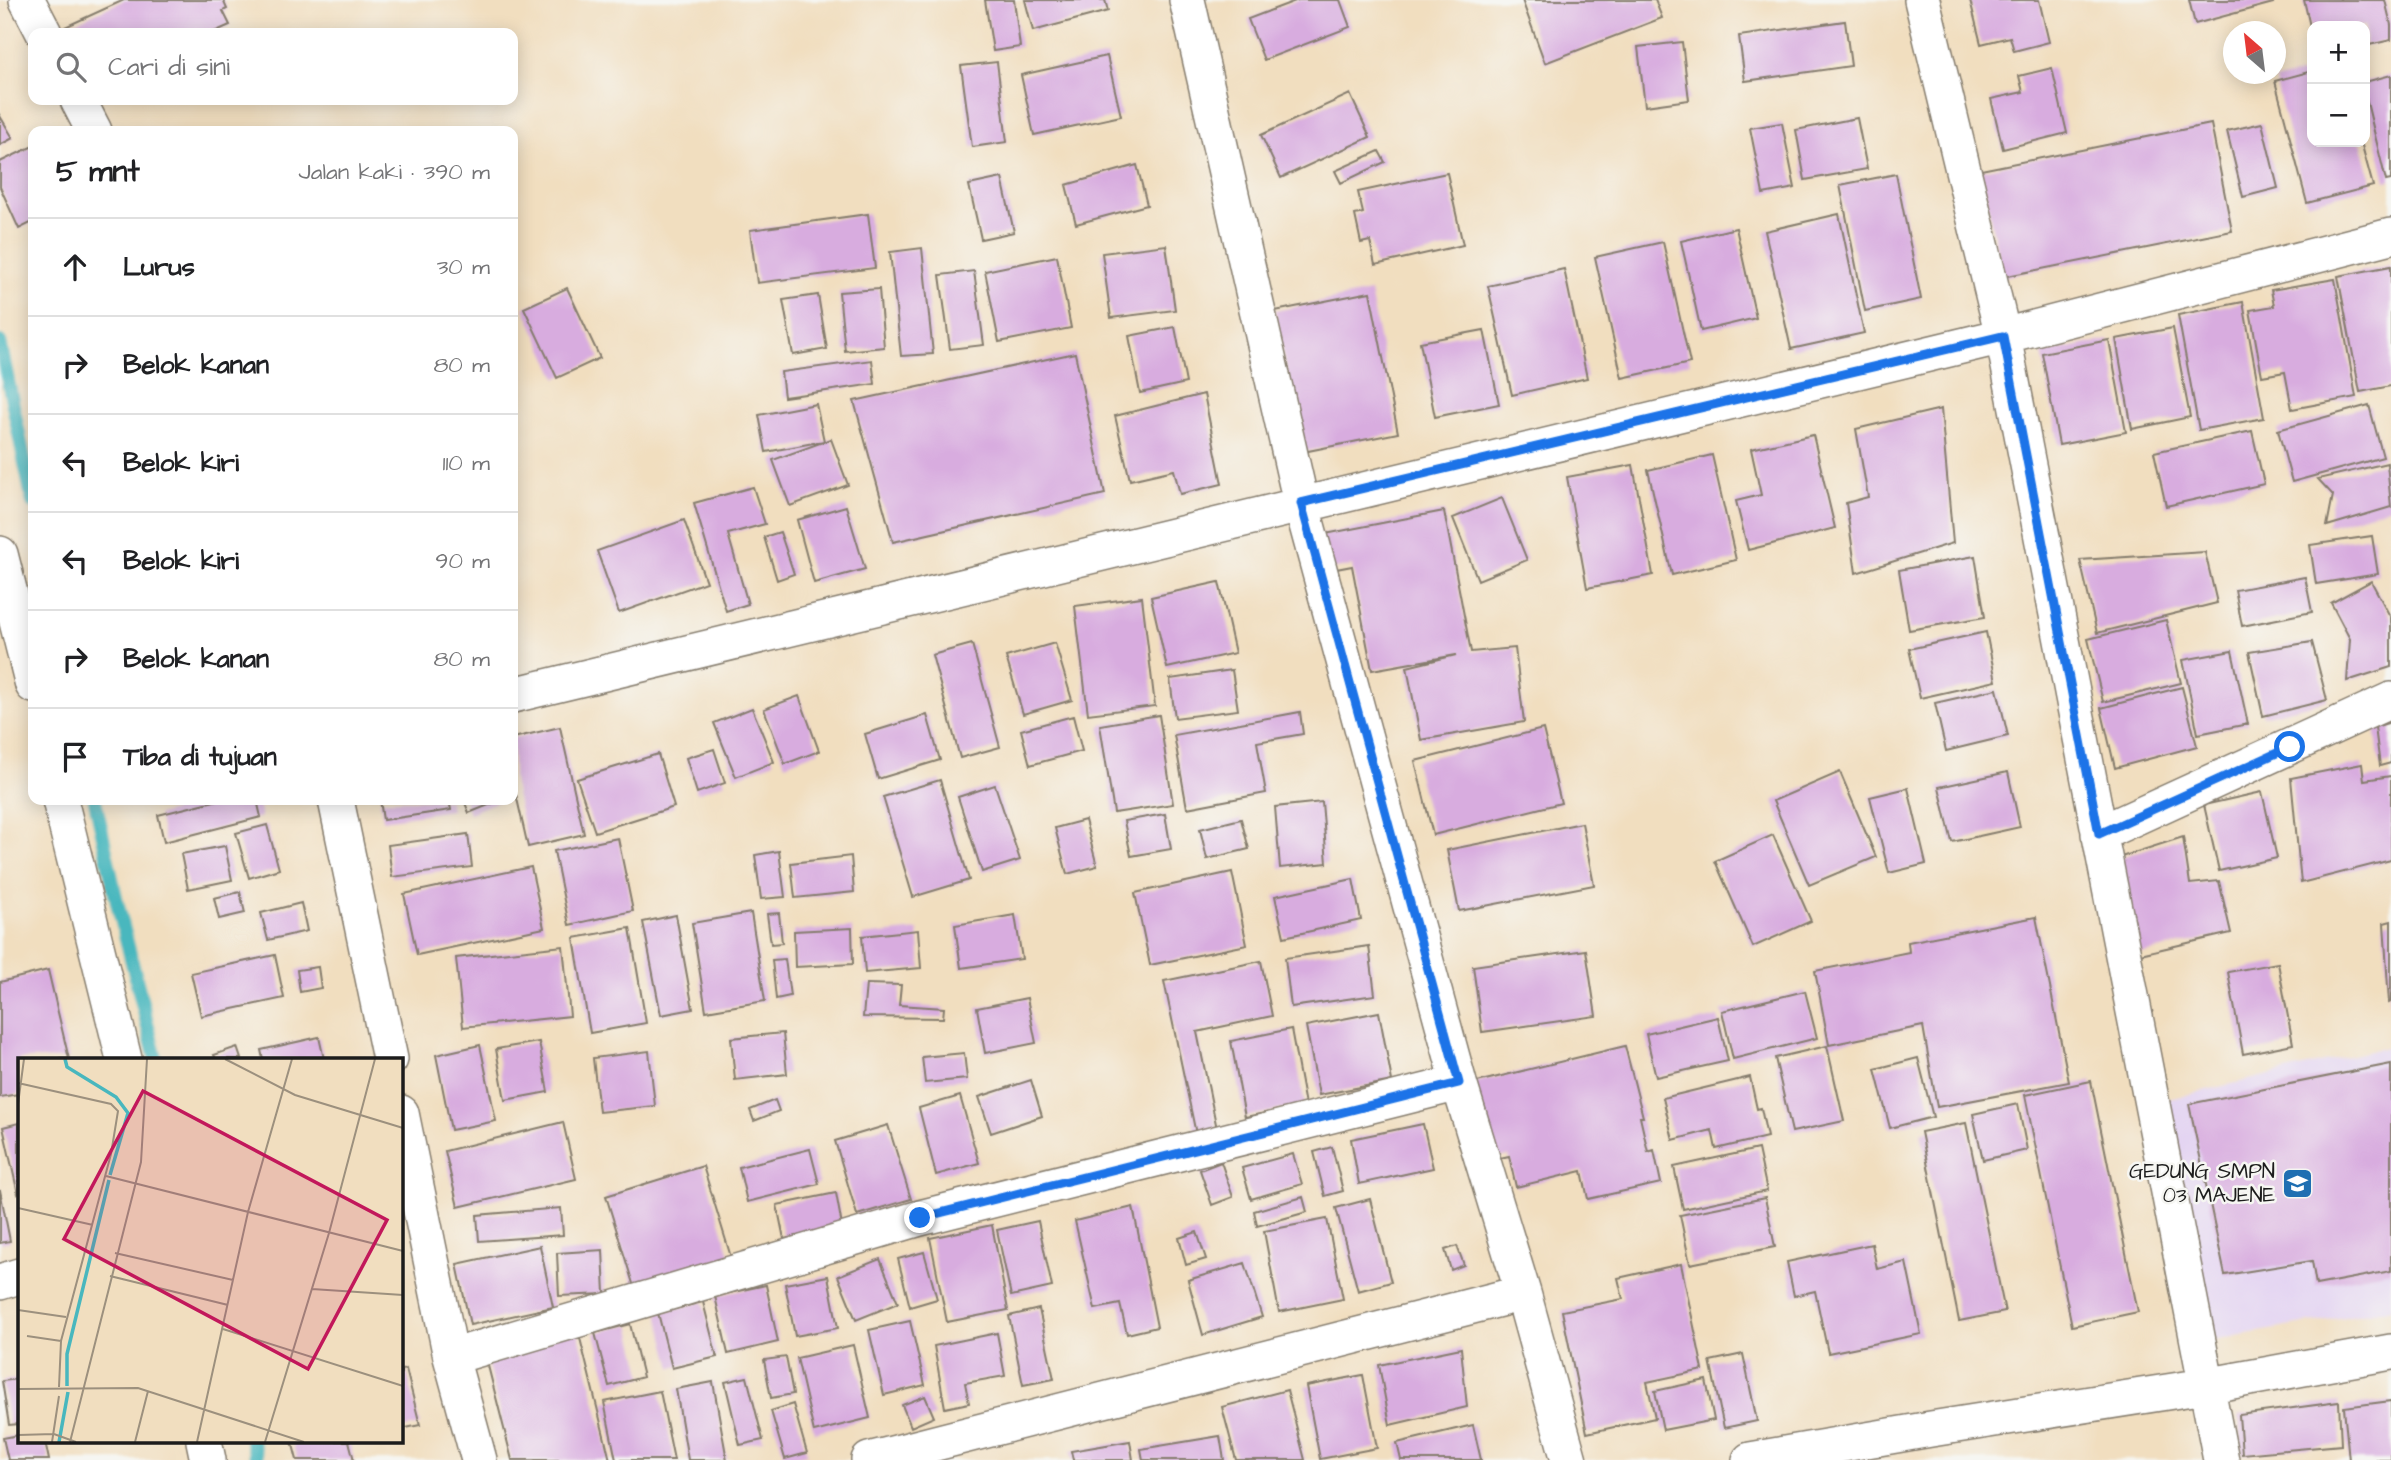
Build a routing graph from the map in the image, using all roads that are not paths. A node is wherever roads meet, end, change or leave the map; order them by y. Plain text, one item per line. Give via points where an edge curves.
1 (27, 0) edge
2 (1187, 0) edge
3 (1922, 0) edge
4 (41, 28) edge
5 (81, 105) edge
6 (91, 126) edge
7 (2391, 236) edge
8 (2003, 336) junction
9 (1301, 503) junction
10 (0, 554) edge
11 (28, 665) edge
12 (518, 694) edge
13 (2391, 700) edge
14 (64, 805) edge
15 (337, 805) edge
16 (2099, 834) junction
17 (124, 1058) edge
18 (390, 1058) edge
19 (1459, 1083) junction
20 (402, 1118) edge
21 (18, 1276) edge
22 (0, 1282) edge
23 (1522, 1293) junction
24 (2391, 1352) edge
25 (451, 1357) junction
26 (2205, 1386) junction
27 (204, 1442) edge
28 (208, 1460) edge
29 (480, 1460) edge
30 (869, 1460) edge
31 (1569, 1460) edge
32 (1750, 1460) edge
33 (2221, 1460) edge

1 - 4 street
2 - 9 street
3 - 8 street
5 - 6 street
7 - 8 street
8 - 9 street
8 - 16 street
9 - 12 street
9 - 19 street
10 - 11 street
13 - 16 street
14 - 17 street
15 - 18 street
16 - 26 street
19 - 23 street
19 - 25 street via 920,1218
20 - 25 street
21 - 22 street
23 - 30 street
23 - 31 street
24 - 26 street
25 - 29 street
26 - 32 street
26 - 33 street
27 - 28 street

